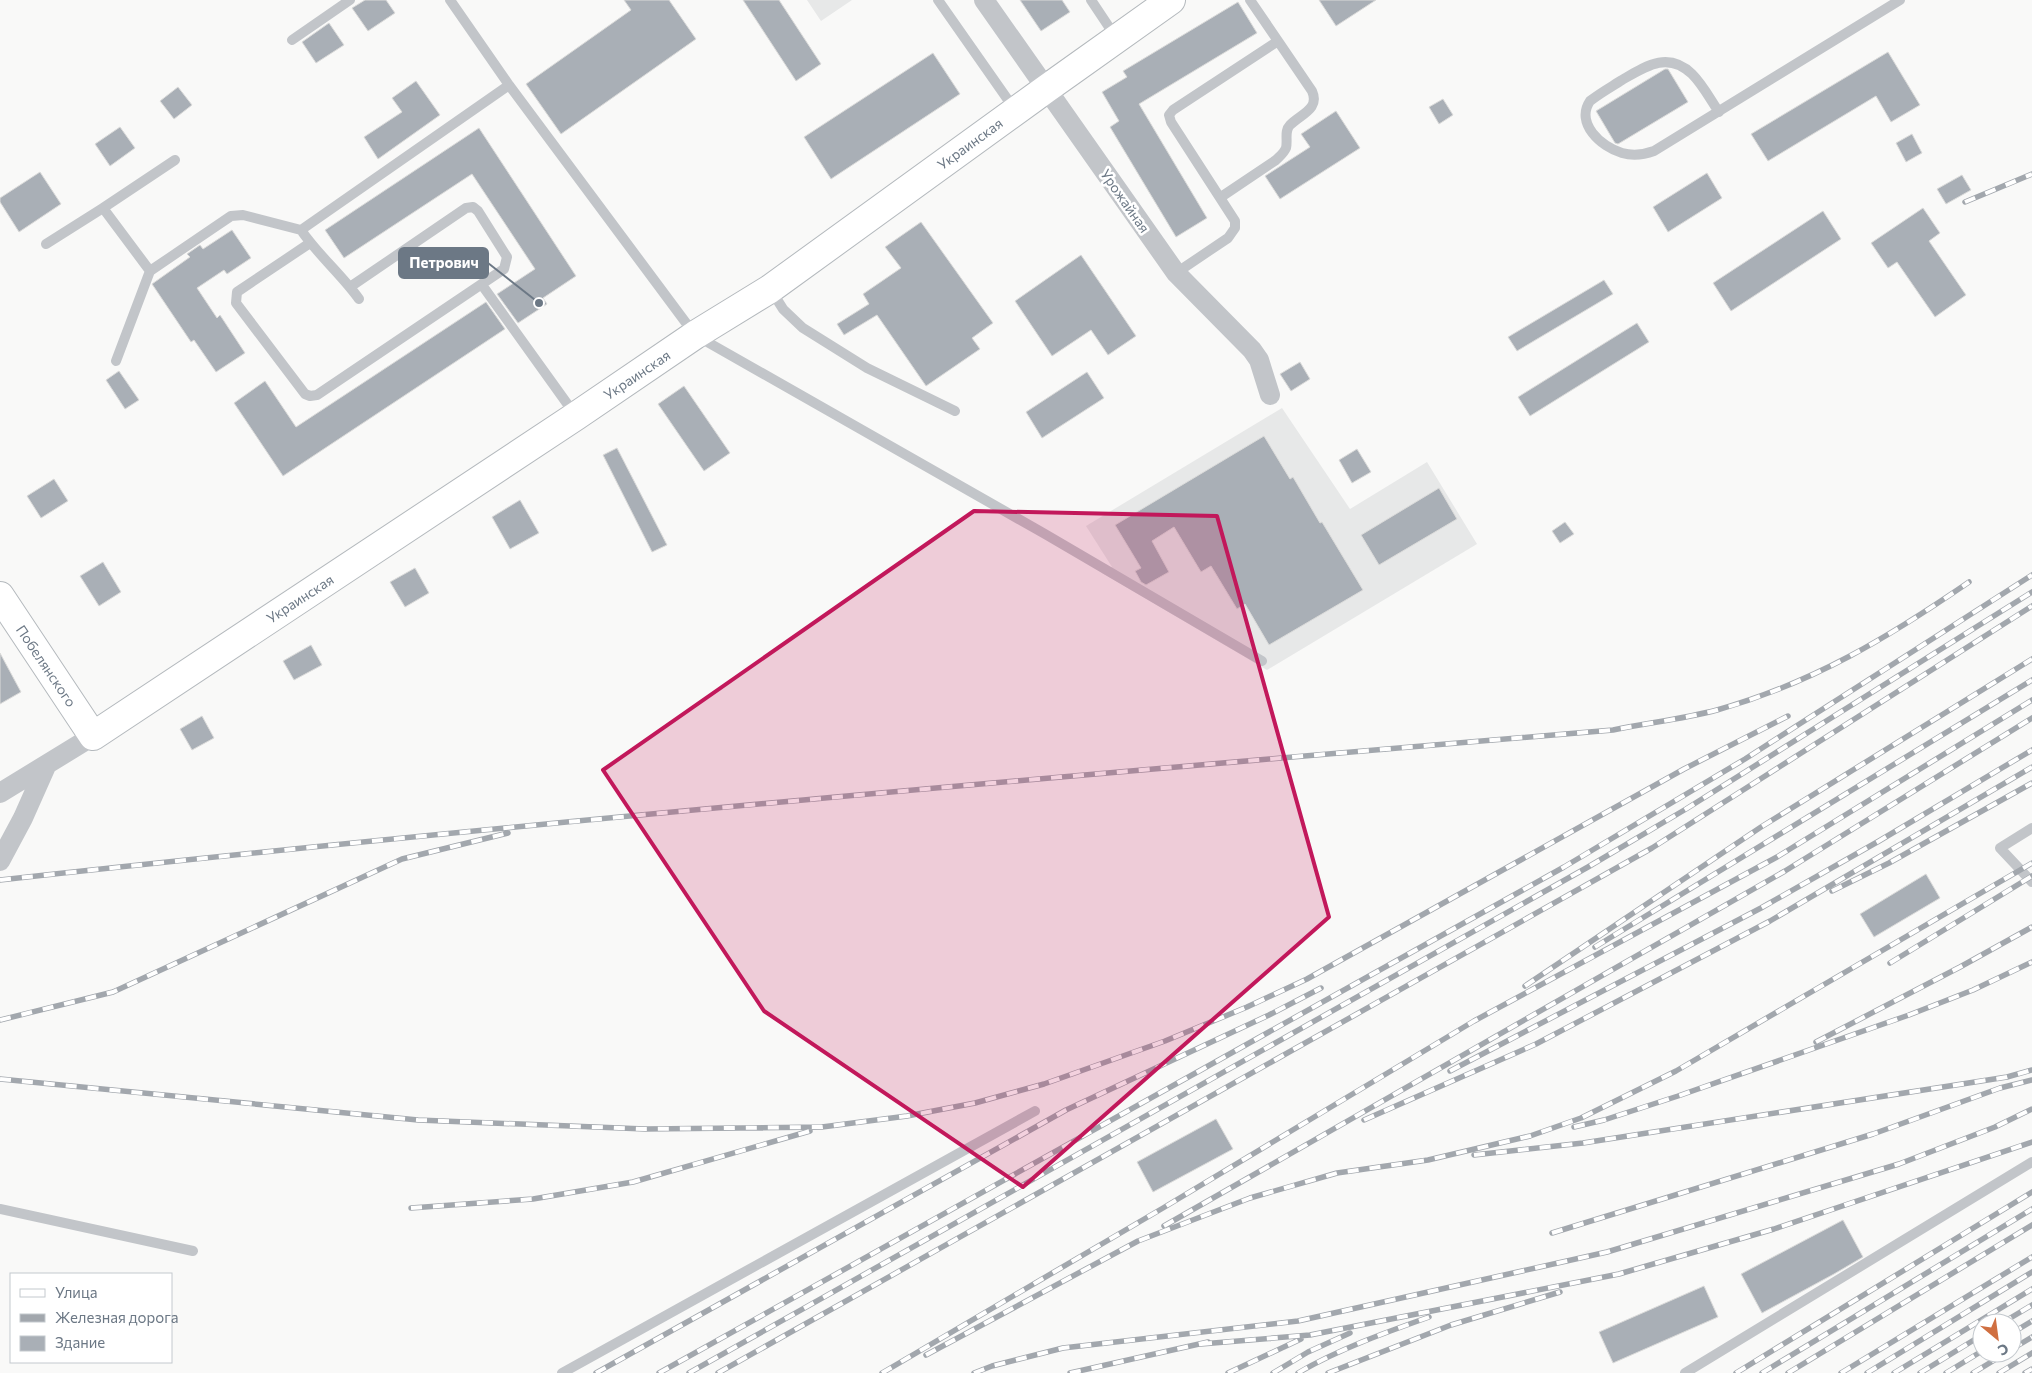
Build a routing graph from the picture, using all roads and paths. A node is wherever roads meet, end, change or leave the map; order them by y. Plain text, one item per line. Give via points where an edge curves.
1 (350, 0) edge
2 (450, 0) edge
3 (938, 0) edge
4 (984, 0) edge
5 (1091, 0) edge
6 (1171, 0) edge
7 (1250, 0) edge
8 (1900, 0) edge
9 (1117, 39) junction
10 (292, 40) dead end
11 (1278, 41) junction
12 (509, 85) junction
13 (1046, 89) junction
14 (1016, 111) junction
15 (1719, 112) junction
16 (174, 160) dead end
17 (1221, 197) junction
18 (103, 208) junction
19 (302, 230) junction
20 (310, 243) junction
21 (46, 244) dead end
22 (150, 272) junction
23 (1176, 273) junction
24 (482, 285) junction
25 (350, 287) junction
26 (770, 289) junction
27 (359, 299) dead end
28 (695, 335) junction
29 (116, 361) dead end
30 (1270, 395) dead end
31 (955, 411) dead end
32 (576, 416) junction
33 (0, 596) edge
34 (1262, 661) dead end
35 (93, 736) junction
36 (47, 764) junction
37 (0, 793) edge
38 (2032, 828) edge
39 (0, 861) edge
40 (2032, 882) edge
41 (1035, 1111) dead end
42 (2032, 1162) edge
43 (0, 1209) edge
44 (193, 1251) dead end
45 (562, 1373) edge
46 (1685, 1373) edge

1 - 10 lane
2 - 12 lane
3 - 14 lane
4 - 13 street, Урожайная
5 - 9 lane
6 - 9 street, Украинская
7 - 11 lane
8 - 15 lane
9 - 13 street, Украинская
11 - 17 lane via 1312,91 1313,105 1289,126 1286,148 1276,160
11 - 17 lane via 1169,115
12 - 19 lane
12 - 28 lane
13 - 14 street, Украинская
13 - 23 street, Урожайная
14 - 26 street, Украинская
15 - 15 lane via 1644,155 1622,153 1598,139 1590,130 1584,113 1590,101 1598,95 1648,64 1660,62 1679,65 1690,72
16 - 18 lane
17 - 23 lane via 1235,221 1232,234
18 - 21 lane
18 - 22 lane
19 - 20 lane
19 - 22 lane via 243,215 231,216
20 - 24 lane via 237,292 235,298 305,394 310,396
20 - 25 lane
22 - 29 lane
23 - 30 street, Урожайная via 1252,350 1259,360
24 - 25 lane via 504,269 507,257 473,207 466,208
24 - 32 lane
25 - 27 lane
26 - 28 street, Украинская
26 - 31 lane via 803,328 867,368
28 - 32 street, Украинская
28 - 34 lane
32 - 35 street, Украинская
33 - 35 street, Побелянского
35 - 36 street
36 - 37 street
36 - 39 street via 24,818
38 - 40 lane via 2000,848
41 - 45 lane
42 - 46 lane
43 - 44 lane

